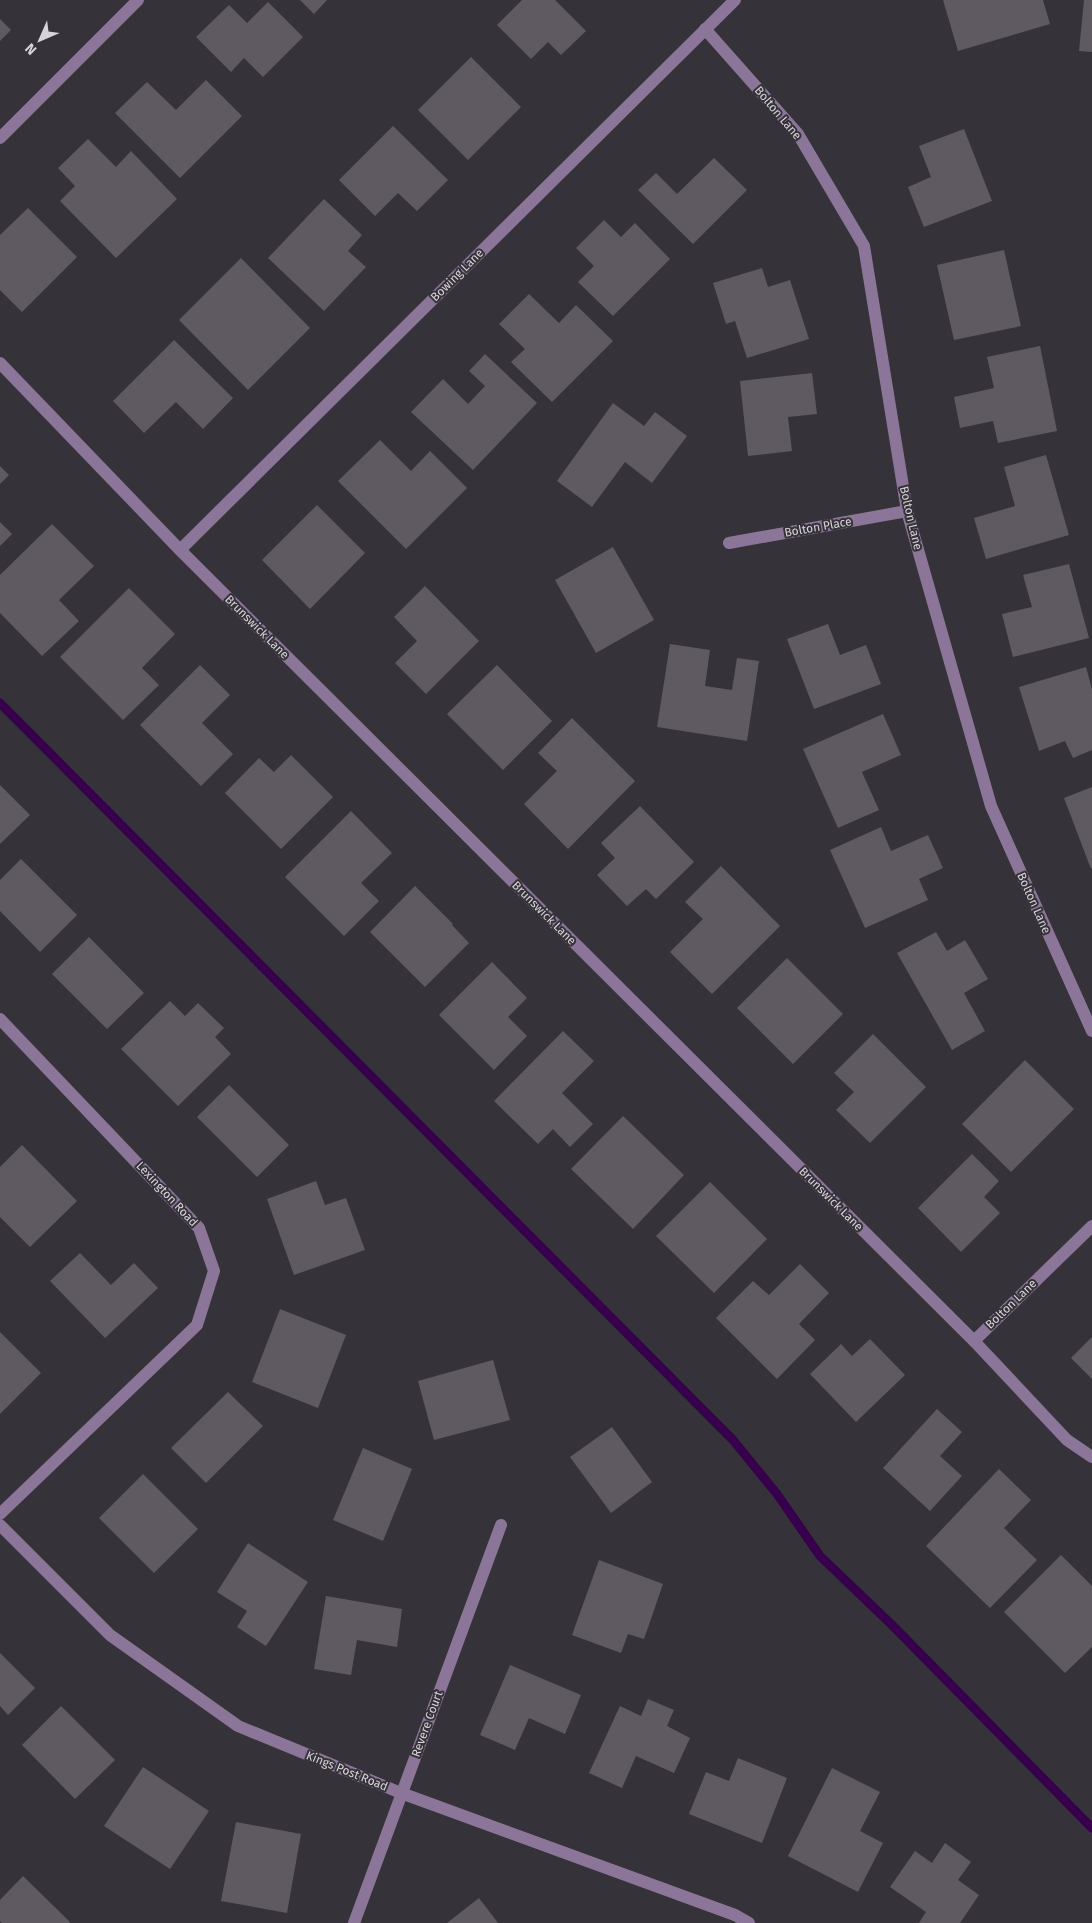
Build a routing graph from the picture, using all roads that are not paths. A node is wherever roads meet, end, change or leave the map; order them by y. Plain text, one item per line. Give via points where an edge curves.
1 (138, 0) edge
2 (734, 0) edge
3 (705, 29) junction
4 (0, 138) edge
5 (0, 363) edge
6 (907, 511) junction
7 (729, 544) dead end
8 (180, 550) junction
9 (0, 1019) edge
10 (1092, 1031) edge
11 (1092, 1226) edge
12 (974, 1341) junction
13 (1092, 1457) edge
14 (0, 1514) edge
15 (0, 1525) edge
16 (501, 1525) dead end
17 (401, 1793) junction
18 (734, 1919) edge
19 (354, 1923) edge
20 (749, 1923) edge

1 - 4 street
2 - 3 street, Bowing Lane
3 - 6 street, Bolton Lane via 798,134 864,246
3 - 8 street, Bowing Lane
5 - 8 street, Brunswick Lane
6 - 7 street, Bolton Place
6 - 10 street, Bolton Lane via 991,806
8 - 12 street, Brunswick Lane
9 - 14 street, Lexington Road via 199,1228 214,1271 197,1325
11 - 12 street, Bolton Lane
12 - 13 street, Brunswick Lane via 1067,1440
15 - 17 street, Kings Post Road via 110,1635 238,1726
16 - 17 street, Revere Court
17 - 18 street, Kings Post Road
17 - 19 street, Revere Court
18 - 20 street, Kings Post Road

